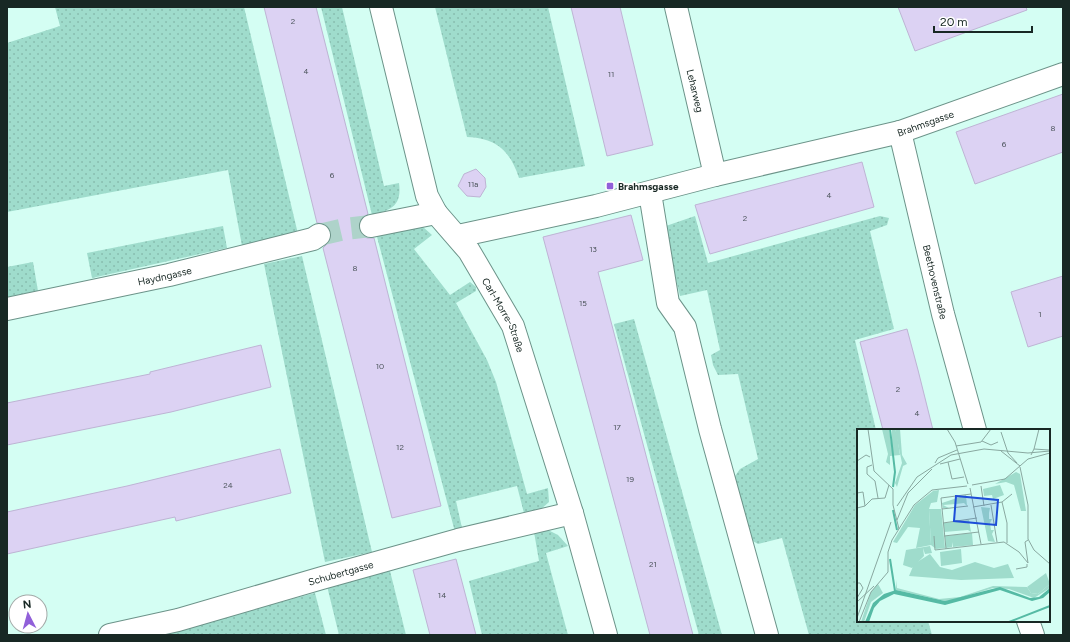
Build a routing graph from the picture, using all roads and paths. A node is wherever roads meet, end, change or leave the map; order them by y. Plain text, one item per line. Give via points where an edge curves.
1 (381, 7) edge
2 (676, 7) edge
3 (1063, 74) edge
4 (900, 132) junction
5 (716, 175) junction
6 (650, 193) junction
7 (436, 213) junction
8 (371, 226) tunnel mouth
9 (458, 236) junction
10 (316, 237) tunnel mouth
11 (7, 309) edge
12 (975, 429) edge
13 (572, 513) junction
14 (1028, 622) edge
15 (110, 635) edge
16 (606, 635) edge
17 (767, 635) edge
18 (1033, 635) edge

1 - 7 street, Carl-Morre-Straße via 427,196
2 - 5 street, Leharweg
3 - 4 street, Brahmsgasse
4 - 5 street, Brahmsgasse
4 - 12 street, Beethovenstraße
5 - 6 street, Brahmsgasse
6 - 9 street, Brahmsgasse
6 - 17 street via 668,303 684,327
7 - 8 street
7 - 9 street, Carl-Morre-Straße
9 - 13 street, Carl-Morre-Straße via 513,326
10 - 11 street, Haydngasse via 169,275
13 - 15 street, Schubertgasse via 398,557 178,620
13 - 16 street, Carl-Morre-Straße
14 - 18 street

